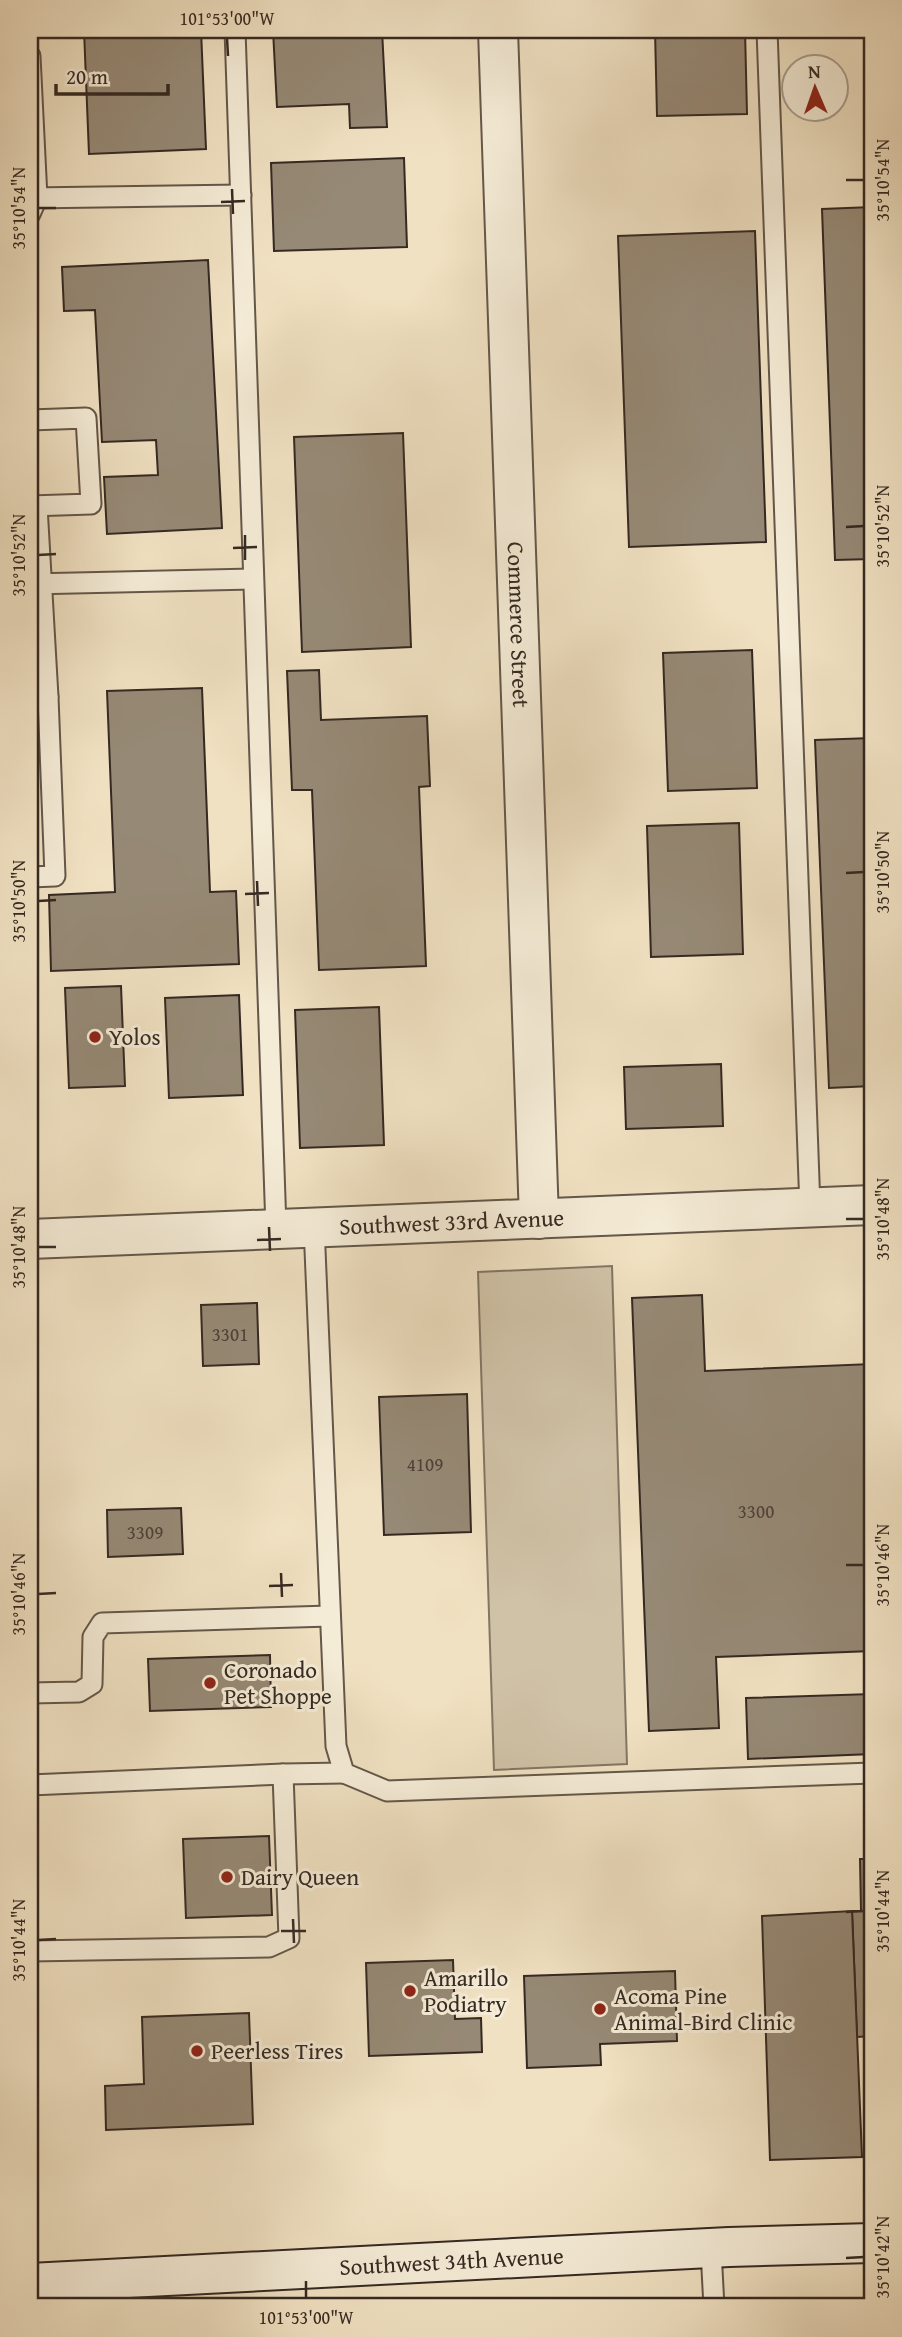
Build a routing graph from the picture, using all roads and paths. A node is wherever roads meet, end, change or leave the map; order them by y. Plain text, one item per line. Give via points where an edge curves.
1 (235, 30) edge
2 (498, 30) edge
3 (767, 30) edge
4 (30, 56) edge
5 (31, 99) edge
6 (241, 195) junction
7 (32, 203) edge
8 (30, 420) edge
9 (34, 506) edge
10 (253, 579) junction
11 (36, 584) edge
12 (39, 698) edge
13 (30, 877) edge
14 (872, 1205) edge
15 (810, 1208) junction
16 (539, 1219) junction
17 (314, 1226) junction
18 (276, 1228) junction
19 (30, 1239) edge
20 (330, 1616) junction
21 (30, 1693) edge
22 (344, 1773) junction
23 (872, 1773) edge
24 (283, 1774) junction
25 (30, 1784) edge
26 (30, 1951) edge
27 (872, 2243) edge
28 (711, 2250) junction
29 (30, 2283) edge
30 (714, 2307) edge

1 - 6 lane
2 - 16 street, Commerce Street
3 - 15 lane
4 - 5 lane
5 - 7 lane
6 - 7 lane
6 - 10 lane
8 - 9 lane via 86,418 91,504
9 - 11 lane
10 - 11 lane
10 - 18 lane
11 - 12 lane
12 - 13 lane via 54,876
14 - 15 street, Southwest 33rd Avenue
15 - 16 street, Southwest 33rd Avenue
16 - 17 street, Southwest 33rd Avenue
17 - 18 street, Southwest 33rd Avenue
17 - 20 lane
18 - 19 street, Southwest 33rd Avenue
20 - 21 lane via 102,1623 93,1637 92,1684 79,1692
20 - 22 lane via 336,1746
22 - 23 lane via 387,1791
22 - 24 lane
24 - 25 lane
24 - 26 lane via 289,1938 269,1947
27 - 28 street, Southwest 34th Avenue
28 - 29 street, Southwest 34th Avenue
28 - 30 lane

